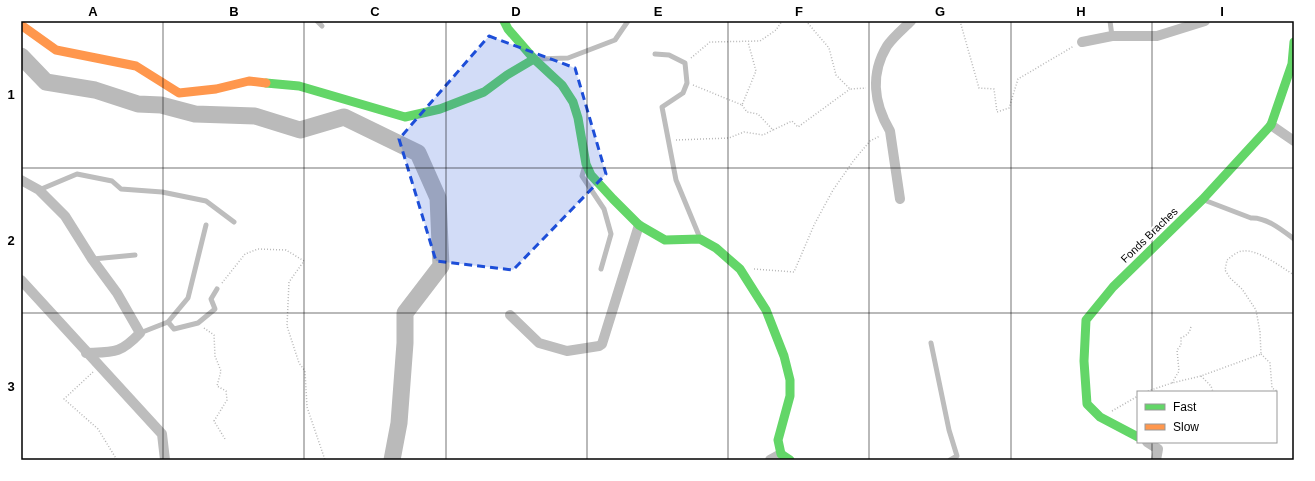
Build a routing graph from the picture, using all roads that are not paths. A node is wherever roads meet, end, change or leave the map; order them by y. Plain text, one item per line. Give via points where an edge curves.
1 (317, 21) edge
2 (504, 21) edge
3 (628, 21) edge
4 (911, 21) edge
5 (1110, 21) edge
6 (1205, 21) edge
7 (21, 25) edge
8 (322, 26) dead end
9 (1112, 36) junction
10 (1082, 42) road end
11 (1294, 42) edge
12 (654, 54) dead end
13 (534, 59) junction
14 (1271, 125) junction
15 (1294, 142) edge
16 (586, 164) junction
17 (21, 180) edge
18 (40, 190) junction
19 (900, 199) dead end
20 (1203, 199) junction
21 (234, 222) dead end
22 (206, 225) dead end
23 (639, 225) junction
24 (700, 239) junction
25 (1294, 239) edge
26 (135, 255) dead end
27 (92, 259) junction
28 (601, 269) dead end
29 (21, 280) edge
30 (217, 289) road end
31 (510, 315) dead end
32 (168, 322) junction
33 (140, 333) junction
34 (931, 343) dead end
35 (86, 352) junction
36 (1137, 436) edge
37 (1149, 443) edge
38 (785, 457) edge
39 (166, 460) edge
40 (770, 460) edge
41 (950, 460) edge
42 (1156, 460) edge

1 - 8 lane
2 - 13 street
3 - 13 lane via 615,40 568,58
4 - 19 street via 887,45 876,70 876,94 890,131
5 - 9 lane
6 - 9 street via 1157,36
7 - 13 street via 56,50 136,66 179,94 256,81 299,86 405,117 440,109 484,92
9 - 10 street
11 - 14 street, Fonds Braches via 1292,64
12 - 24 lane via 669,55 685,63 687,83 683,93 662,107 676,180
13 - 16 street via 562,84 573,102
14 - 15 street
14 - 20 street, Fonds Braches
16 - 23 street via 591,175
16 - 28 lane via 582,176 604,209 611,234
17 - 18 street
18 - 21 lane via 77,174 112,181 121,189 162,192 206,201
18 - 27 street via 65,216
20 - 25 lane via 1250,218 1258,218
20 - 36 street, Fonds Braches via 1113,288 1086,320 1084,361 1087,404 1100,418
22 - 32 lane via 188,298
23 - 24 street via 665,240
23 - 31 street via 600,346 567,351 539,343
24 - 38 street via 716,248 740,268 766,310 784,356 790,380 790,396 778,440
26 - 27 lane
27 - 33 street via 117,293
29 - 35 street
30 - 32 lane via 211,299 215,309 198,323 174,329
32 - 33 lane
33 - 35 street via 129,345 114,352
34 - 41 lane via 949,430 958,456
35 - 39 street via 162,434
37 - 42 street via 1158,449
38 - 40 street

